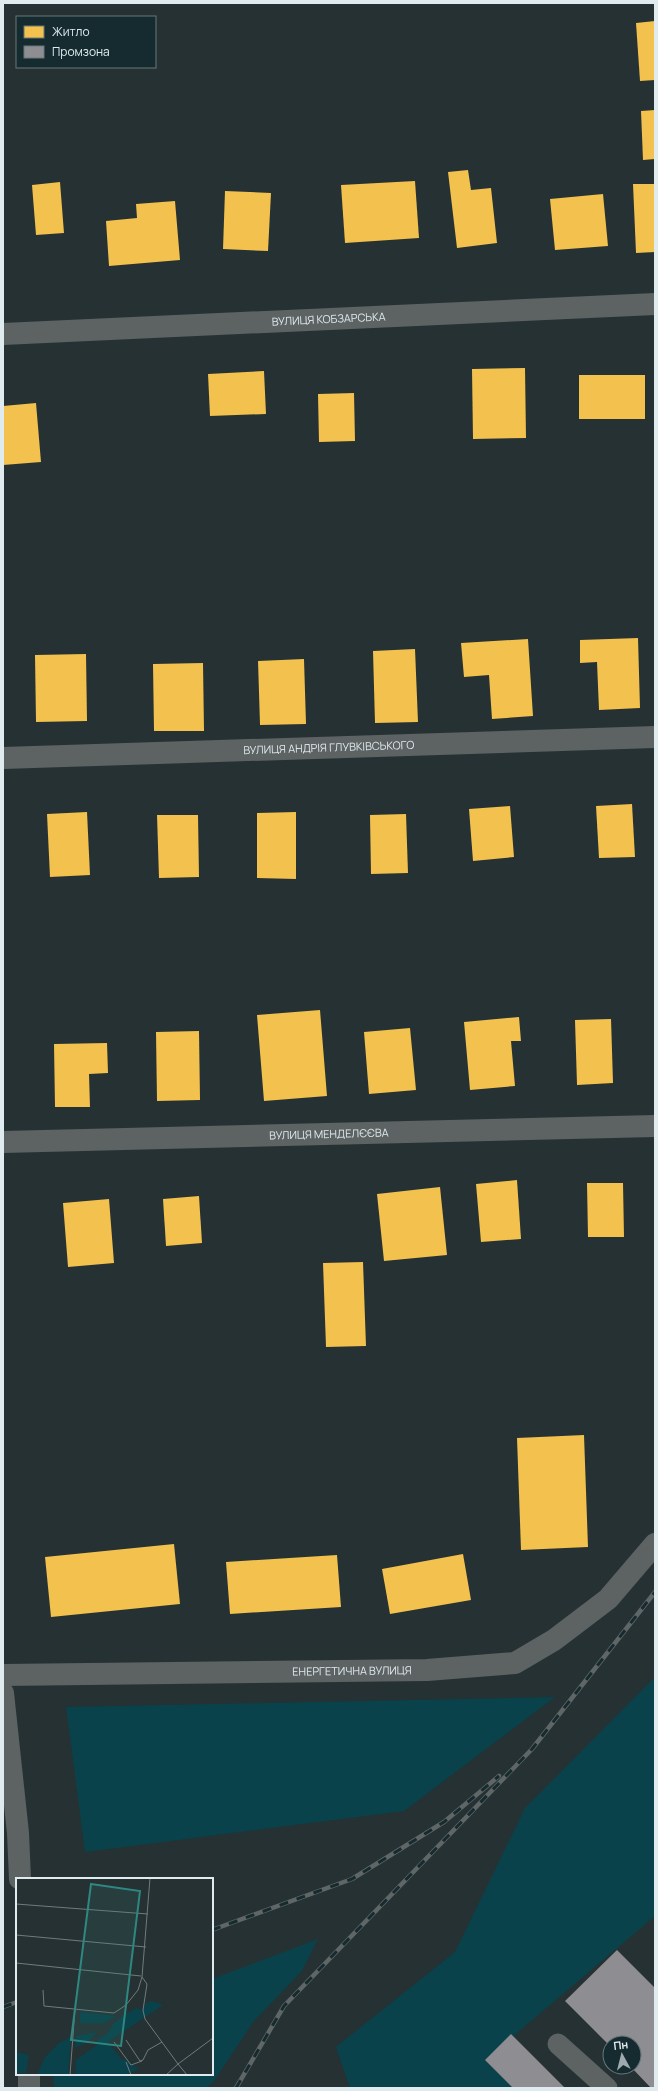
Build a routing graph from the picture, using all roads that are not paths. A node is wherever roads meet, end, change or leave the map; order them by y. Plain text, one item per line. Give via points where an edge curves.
1 (655, 304) edge
2 (3, 334) edge
3 (655, 737) edge
4 (3, 758) edge
5 (655, 1126) edge
6 (3, 1142) edge
7 (655, 1544) edge
8 (3, 1675) edge
9 (3, 1693) edge
10 (20, 1878) edge
11 (558, 2044) dead end
12 (29, 2075) edge
13 (29, 2088) edge
14 (607, 2088) edge

1 - 2 street, ВУЛИЦЯ КОБЗАРСЬКА
3 - 4 street, ВУЛИЦЯ АНДРІЯ ГЛУВКІВСЬКОГО
5 - 6 street, ВУЛИЦЯ МЕНДЕЛЄЄВА
7 - 8 street, ЕНЕРГЕТИЧНА ВУЛИЦЯ via 608,1599 554,1640 515,1663 427,1670
9 - 10 street via 18,1833
11 - 14 lane
12 - 13 street

